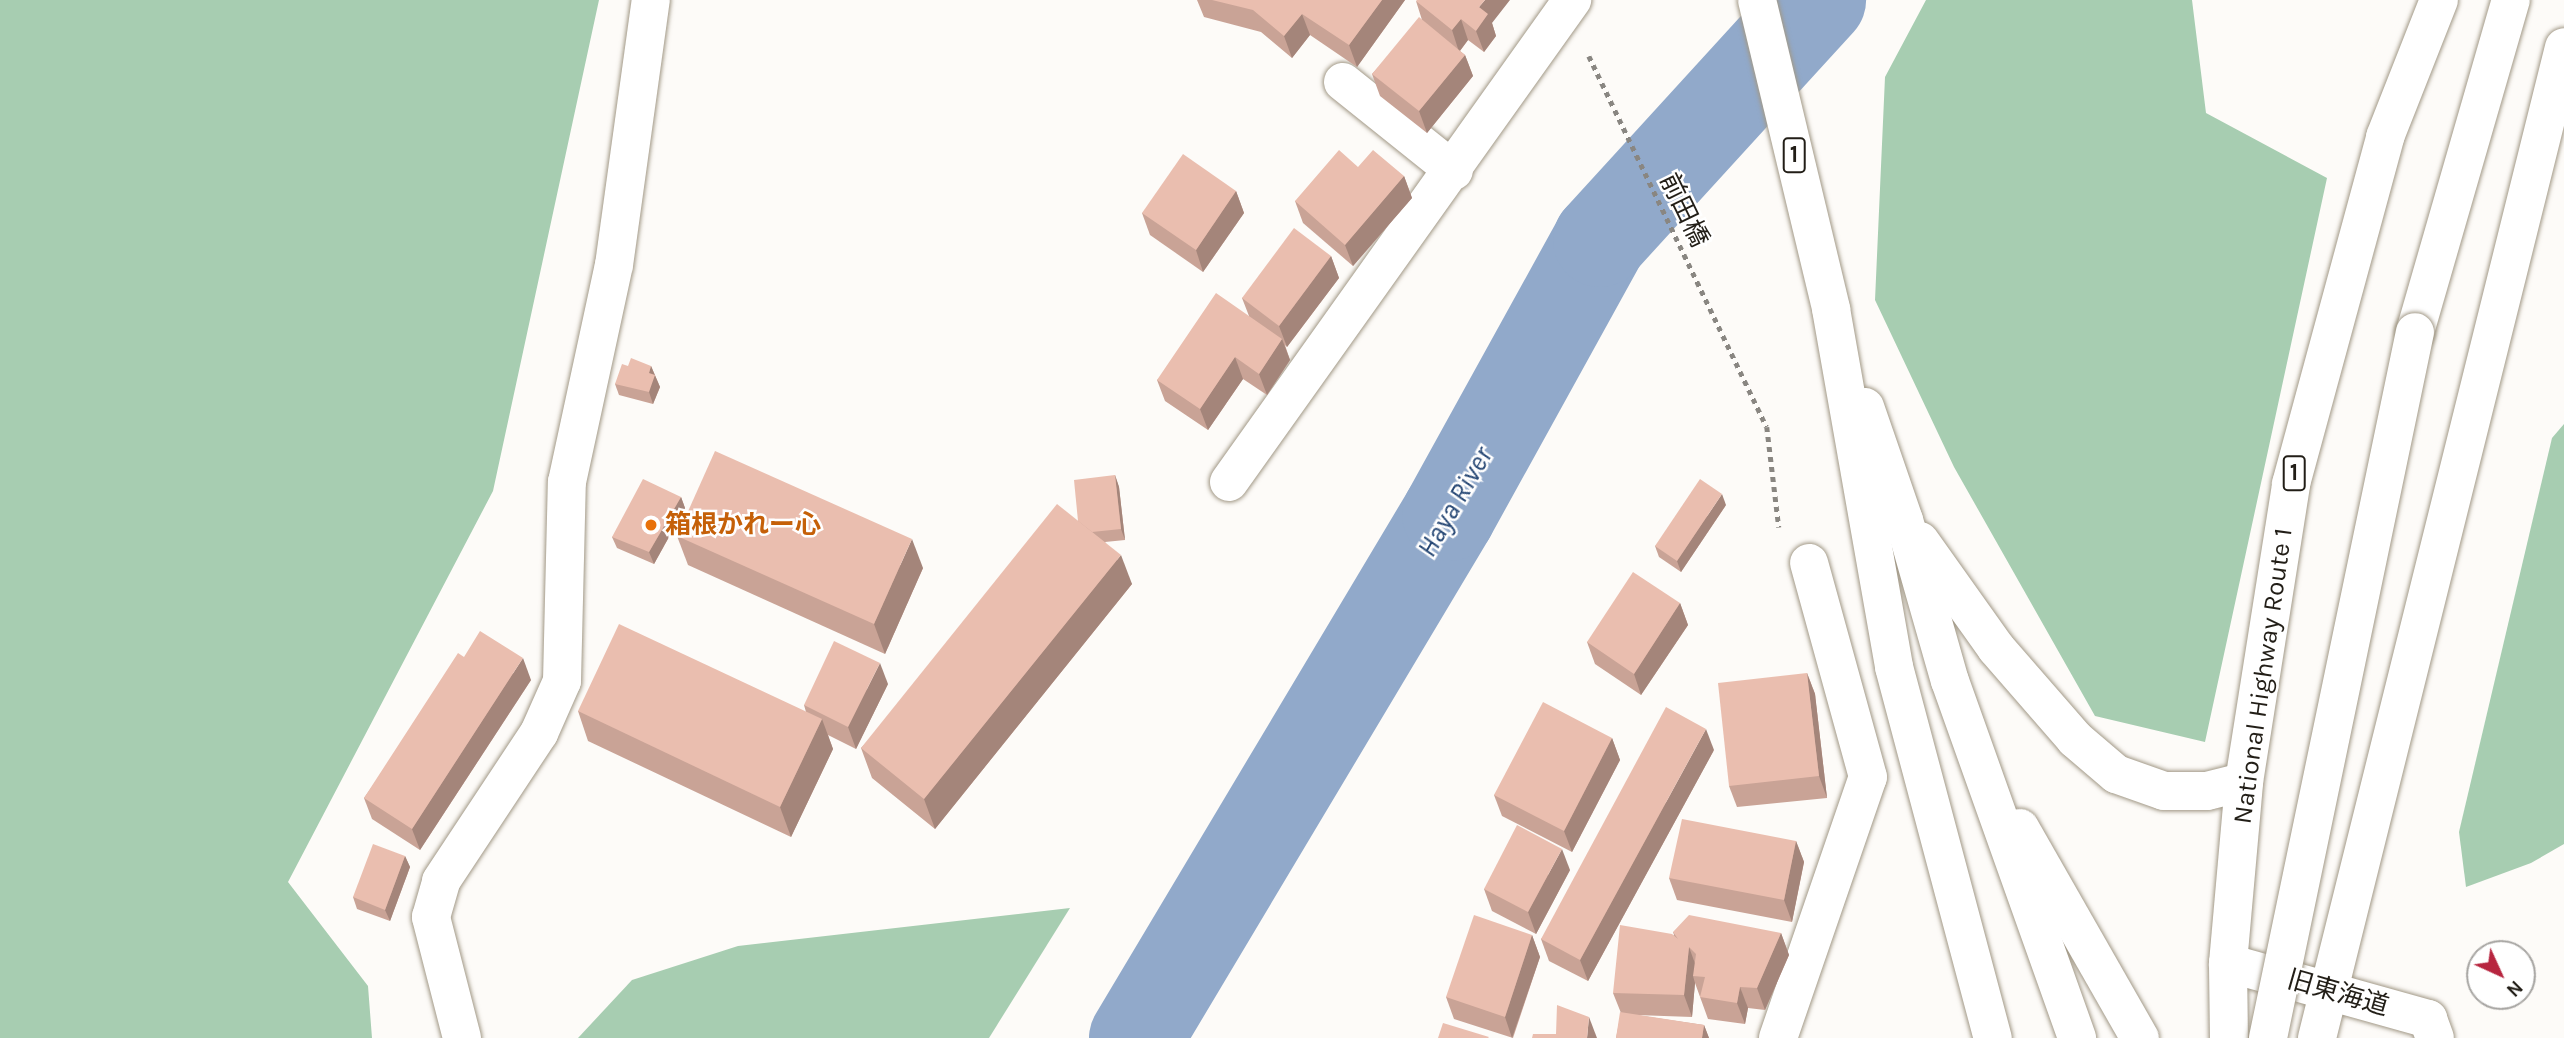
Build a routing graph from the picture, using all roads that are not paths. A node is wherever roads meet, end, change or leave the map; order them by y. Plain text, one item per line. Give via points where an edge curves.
1 (651, 0) edge
2 (1757, 0) edge
3 (2439, 0) edge
4 (2511, 0) edge
5 (1569, 6) edge
6 (2564, 47) edge
7 (1343, 82) dead end
8 (1454, 171) junction
9 (1831, 309) junction
10 (1229, 482) dead end
11 (1904, 520) junction
12 (1808, 563) road end
13 (1981, 763) junction
14 (2244, 782) junction
15 (2228, 963) junction
16 (1976, 988) junction
17 (2329, 990) junction
18 (462, 1038) edge
19 (1778, 1038) edge
20 (1985, 1038) edge
21 (1993, 1038) edge
22 (2077, 1038) edge
23 (2140, 1038) edge
24 (2229, 1038) edge
25 (2268, 1038) edge
26 (2318, 1038) edge
27 (2435, 1038) edge

1 - 18 main road via 614,265 567,482 562,681 539,733 441,881 431,917
2 - 9 main road, 1
3 - 14 main road, National Highway Route 1 / 1 via 2385,137 2291,484
4 - 25 main road, bridge via 2415,332
5 - 8 main road
6 - 17 main road
7 - 8 main road
8 - 10 main road
9 - 11 main road, 1
9 - 16 main road, 1 via 1894,667
11 - 13 main road, 1 via 1950,681
11 - 14 main road, 1 via 1996,648 2075,739 2116,774 2164,791 2207,792
12 - 19 main road via 1868,777
13 - 22 main road, 1
13 - 23 main road, 1
14 - 15 main road, National Highway Route 1 / 1
15 - 17 main road, 旧東海道
15 - 24 main road, National Highway Route 1 / 1
16 - 20 main road, 1
16 - 21 main road, 1
17 - 26 main road
17 - 27 main road, 旧東海道 via 2428,1019

